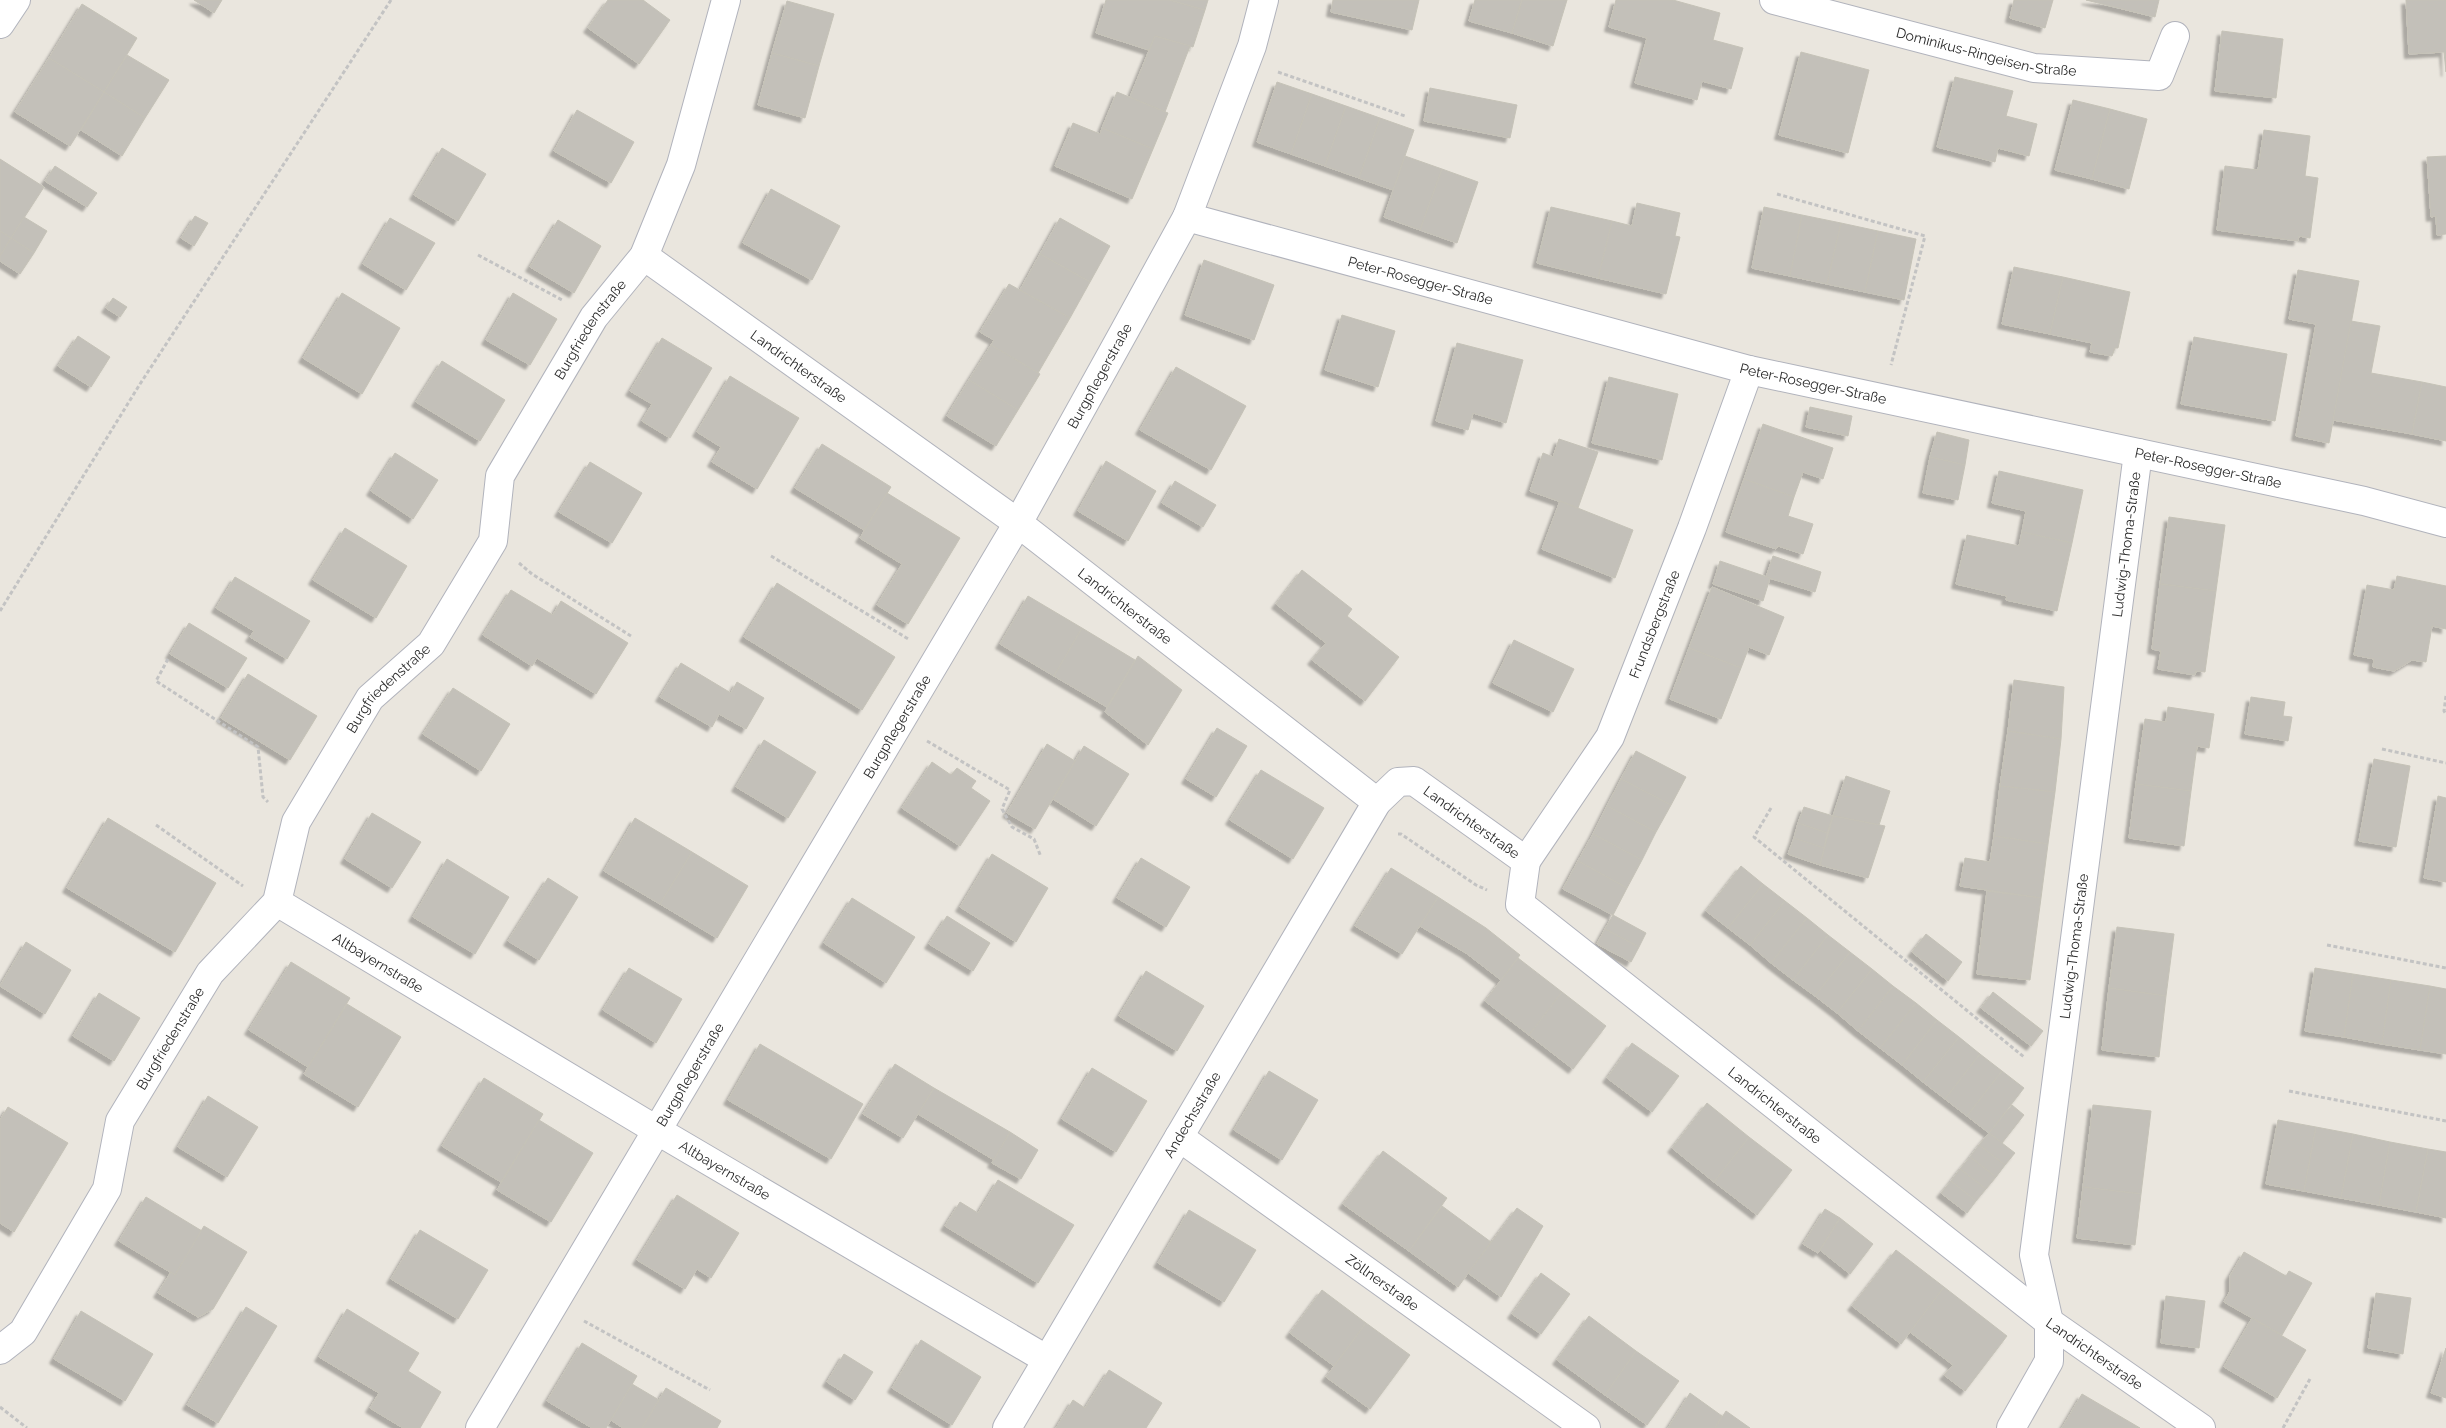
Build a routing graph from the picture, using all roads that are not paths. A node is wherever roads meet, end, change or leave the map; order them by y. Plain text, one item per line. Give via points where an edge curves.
1 (16, 0) edge
2 (726, 0) edge
3 (1264, 0) edge
4 (1774, 0) edge
5 (0, 24) edge
6 (2176, 36) dead end
7 (1186, 217) junction
8 (644, 256) junction
9 (1749, 370) junction
10 (2138, 453) junction
11 (1018, 523) junction
12 (2446, 523) edge
13 (1377, 802) junction
14 (1526, 861) junction
15 (275, 904) junction
16 (658, 1131) junction
17 (1178, 1137) junction
18 (2049, 1322) junction
19 (0, 1350) edge
20 (1046, 1359) junction
21 (480, 1428) edge
22 (1007, 1428) edge
23 (1586, 1428) edge
24 (2011, 1428) edge
25 (2201, 1428) edge

1 - 5 street
2 - 8 street, Burgfriedenstraße via 681,164
3 - 7 street, Burgpflegerstraße via 1246,61
4 - 6 street, Dominikus-Ringeisen-Straße via 2034,68 2159,76
7 - 9 street, Peter-Rosegger-Straße
7 - 11 street, Burgpflegerstraße
8 - 11 street, Landrichterstraße
8 - 15 street, Burgfriedenstraße via 594,317 500,476 493,541 432,644 370,698 296,822
9 - 10 street, Peter-Rosegger-Straße
9 - 14 street, Frundsbergstraße via 1610,737
10 - 12 street, Peter-Rosegger-Straße via 2364,501
10 - 18 street, Ludwig-Thoma-Straße via 2034,1255
11 - 13 street, Landrichterstraße
11 - 16 street, Burgpflegerstraße
13 - 14 street, Landrichterstraße via 1398,782 1414,781
13 - 17 street, Andechsstraße
14 - 18 street, Landrichterstraße via 1520,904
15 - 16 street, Altbayernstraße
15 - 19 street, Burgfriedenstraße via 210,973 120,1121 107,1189 23,1332
16 - 20 street, Altbayernstraße
16 - 21 street, Burgpflegerstraße
17 - 20 street, Andechsstraße
17 - 23 street, Zöllnerstraße
18 - 24 street, Ludwig-Thoma-Straße via 2049,1361
18 - 25 street, Landrichterstraße
20 - 22 street, Andechsstraße

